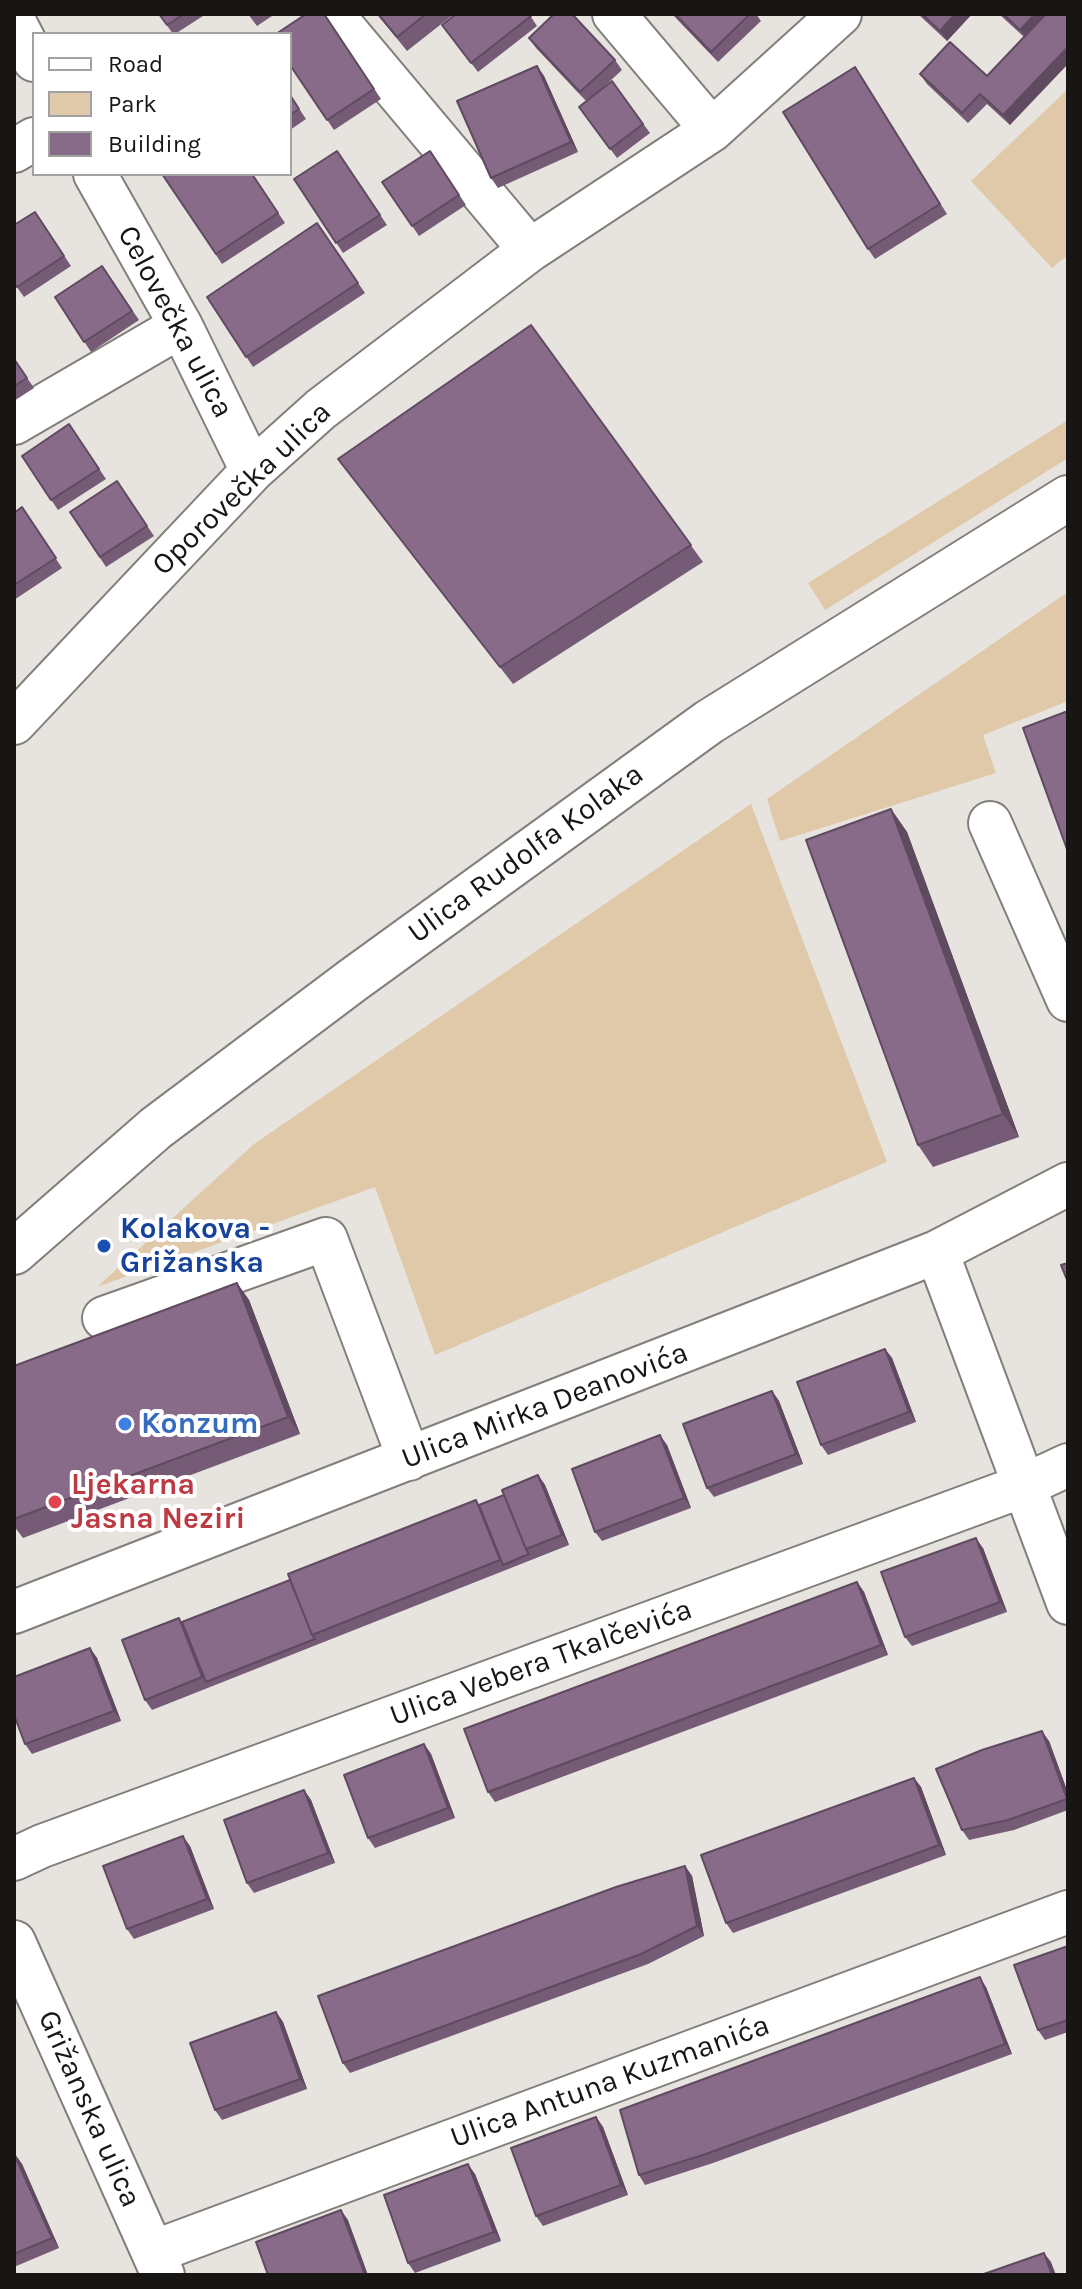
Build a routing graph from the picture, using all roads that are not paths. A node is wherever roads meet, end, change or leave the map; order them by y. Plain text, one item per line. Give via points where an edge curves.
1 (332, 14) edge
2 (614, 14) edge
3 (840, 14) edge
4 (14, 21) edge
5 (32, 56) edge
6 (712, 130) junction
7 (32, 140) edge
8 (14, 151) edge
9 (96, 176) edge
10 (530, 250) junction
11 (181, 326) junction
12 (14, 423) edge
13 (252, 471) junction
14 (1068, 498) edge
15 (14, 723) edge
16 (990, 823) dead end
17 (1068, 1000) edge
18 (1068, 1184) edge
19 (14, 1252) edge
20 (937, 1252) junction
21 (104, 1318) dead end
22 (409, 1459) junction
23 (1068, 1465) edge
24 (1023, 1486) junction
25 (1068, 1603) edge
26 (14, 1612) edge
27 (14, 1859) edge
28 (1068, 1912) edge
29 (14, 1942) edge
30 (158, 2264) edge

1 - 10 street
2 - 6 street
3 - 6 street, Oporovečka ulica
4 - 5 street
6 - 10 street, Oporovečka ulica
7 - 8 street
9 - 11 street, Celovečka ulica
10 - 13 street, Oporovečka ulica via 321,409
11 - 12 street
11 - 13 street, Celovečka ulica
13 - 15 street, Oporovečka ulica
14 - 19 main road, Ulica Rudolfa Kolaka via 709,722 168,1119
16 - 17 street
18 - 20 street, Ulica Mirka Deanovića
20 - 22 street, Ulica Mirka Deanovića
20 - 24 street
21 - 22 street via 326,1239
22 - 26 street, Ulica Mirka Deanovića
23 - 24 street, Ulica Vebera Tkalčevića
24 - 25 street
24 - 27 street, Ulica Vebera Tkalčevića
28 - 30 street, Ulica Antuna Kuzmanića
29 - 30 street, Grižanska ulica

